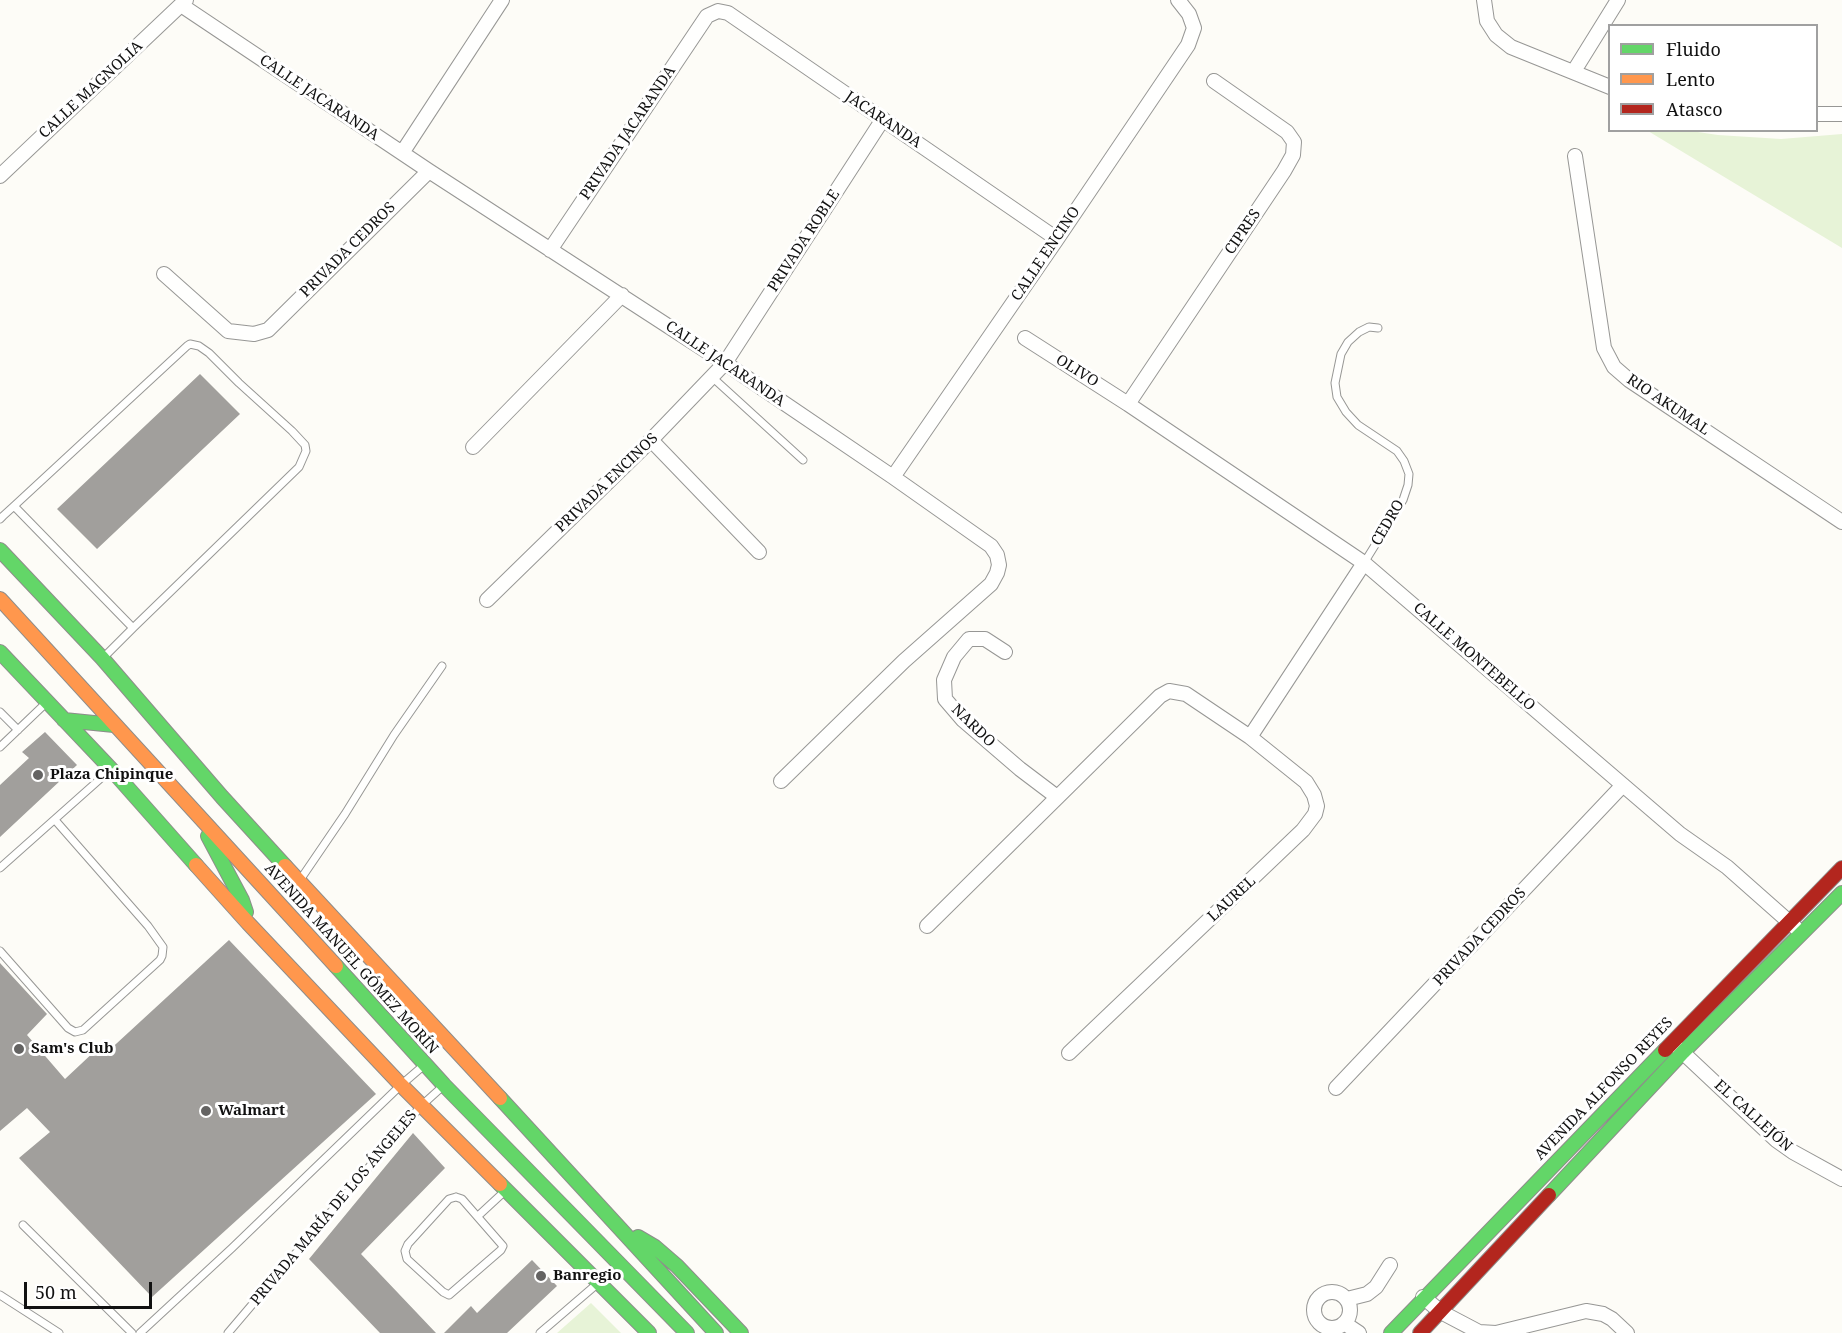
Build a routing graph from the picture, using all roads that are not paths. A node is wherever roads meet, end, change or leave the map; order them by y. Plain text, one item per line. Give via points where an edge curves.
1 (502, 0) edge
2 (1178, 0) edge
3 (1484, 0) edge
4 (1618, 0) edge
5 (184, 2) edge
6 (707, 16) joint
7 (1574, 72) junction
8 (1214, 81) dead end
9 (1608, 86) edge
10 (1818, 114) edge
11 (1842, 114) edge
12 (883, 119) junction
13 (402, 153) junction
14 (1575, 156) dead end
15 (429, 171) junction
16 (0, 176) edge
17 (1057, 239) junction
18 (550, 250) junction
19 (165, 274) dead end
20 (622, 296) junction
21 (1378, 328) dead end
22 (1025, 338) dead end
23 (724, 363) junction
24 (712, 376) junction
25 (1128, 404) junction
26 (651, 440) junction
27 (473, 447) dead end
28 (803, 460) dead end
29 (893, 477) junction
30 (14, 506) junction
31 (0, 519) edge
32 (1842, 522) edge
33 (0, 550) edge
34 (759, 552) dead end
35 (1364, 563) junction
36 (0, 599) edge
37 (487, 600) dead end
38 (132, 628) junction
39 (1005, 652) dead end
40 (0, 653) edge
41 (102, 658) junction
42 (442, 666) dead end
43 (48, 702) junction
44 (0, 712) edge
45 (64, 720) junction
46 (114, 725) junction
47 (18, 730) junction
48 (1251, 738) junction
49 (0, 747) edge
50 (111, 769) junction
51 (781, 782) dead end
52 (1623, 785) junction
53 (1057, 797) junction
54 (55, 820) junction
55 (207, 825) junction
56 (0, 868) edge
57 (1842, 868) edge
58 (300, 880) junction
59 (1842, 893) edge
60 (1789, 922) junction
61 (248, 923) junction
62 (927, 926) dead end
63 (1802, 933) junction
64 (0, 951) edge
65 (1672, 1043) junction
66 (1069, 1053) dead end
67 (1683, 1053) junction
68 (425, 1065) junction
69 (400, 1085) junction
70 (444, 1085) junction
71 (1336, 1088) dead end
72 (421, 1106) junction
73 (1842, 1179) edge
74 (505, 1191) junction
75 (478, 1216) junction
76 (573, 1216) junction
77 (616, 1223) junction
78 (23, 1225) dead end
79 (1390, 1265) dead end
80 (598, 1282) junction
81 (0, 1295) edge
82 (1423, 1297) junction
83 (1347, 1299) junction
84 (1442, 1311) junction
85 (638, 1321) junction
86 (1344, 1323) junction
87 (59, 1333) edge
88 (132, 1333) edge
89 (140, 1333) edge
90 (228, 1333) edge
91 (540, 1333) edge
92 (649, 1333) edge
93 (687, 1333) edge
94 (716, 1333) edge
95 (741, 1333) edge
96 (1359, 1333) edge
97 (1390, 1333) edge
98 (1420, 1333) edge
99 (1627, 1333) edge

1 - 13 street
2 - 17 street, CALLE ENCINO via 1190,14 1194,28 1188,45
3 - 7 street via 1487,21 1503,41
4 - 7 street
5 - 13 street, CALLE JACARANDA
5 - 16 street, CALLE MAGNOLIA
6 - 12 street, JACARANDA via 718,11 728,13
6 - 18 street, PRIVADA JACARANDA
7 - 9 street
8 - 25 street, CIPRES via 1287,132 1294,142 1293,155
10 - 11 street
12 - 17 street, JACARANDA
12 - 23 street, PRIVADA ROBLE
13 - 15 street, CALLE JACARANDA
14 - 32 street, RIO AKUMAL via 1604,348 1614,367
15 - 18 street, CALLE JACARANDA
15 - 19 street, PRIVADA CEDROS via 268,330 254,334 228,331
17 - 29 street, CALLE ENCINO
18 - 20 street, CALLE JACARANDA
20 - 23 street, CALLE JACARANDA
20 - 27 street
21 - 35 lane, CEDRO via 1369,327 1348,342 1341,354 1335,383 1337,397 1346,412 1358,425 1397,451 1409,474 1403,500
22 - 25 street, OLIVO
23 - 24 street, PRIVADA ENCINOS
23 - 29 street, CALLE JACARANDA
24 - 26 street, PRIVADA ENCINOS
24 - 28 lane
25 - 35 street, CALLE MONTEBELLO
26 - 34 street
26 - 37 street, PRIVADA ENCINOS
29 - 51 street, CALLE JACARANDA via 991,546 997,555 997,573 991,584 904,661
30 - 31 lane
30 - 38 lane
30 - 38 lane via 190,344 209,353 292,431 305,445 299,466
33 - 41 main road, AVENIDA MANUEL GÓMEZ MORÍN
35 - 48 street, CEDRO
35 - 52 street, CALLE MONTEBELLO
36 - 46 main road, AVENIDA MANUEL GÓMEZ MORÍN
38 - 41 lane
39 - 53 street, NARDO via 985,639 969,639 954,657 944,680 945,699 963,720
40 - 43 main road
41 - 58 main road, AVENIDA MANUEL GÓMEZ MORÍN
42 - 58 lane
43 - 45 main road
43 - 47 lane
44 - 47 lane
45 - 46 main road
45 - 50 main road
46 - 55 main road, AVENIDA MANUEL GÓMEZ MORÍN
47 - 49 lane
48 - 53 street via 1186,694 1174,691 1161,696
48 - 66 street, LAUREL via 1306,782 1314,795 1315,814 1276,857
50 - 54 lane
50 - 61 main road
52 - 60 street, CALLE MONTEBELLO via 1680,834 1728,867
52 - 71 street, PRIVADA CEDROS
53 - 62 street
54 - 56 lane
54 - 64 lane via 148,926 163,947 162,956 83,1030 75,1032
55 - 61 main road via 208,840 242,900
55 - 68 main road, AVENIDA MANUEL GÓMEZ MORÍN
57 - 60 main road, AVENIDA ALFONSO REYES
58 - 77 main road, AVENIDA MANUEL GÓMEZ MORÍN
59 - 63 main road
60 - 63 street, CALLE MONTEBELLO
60 - 65 main road, AVENIDA ALFONSO REYES
61 - 69 main road
63 - 67 main road
65 - 67 street, EL CALLEJÓN
65 - 82 main road, AVENIDA ALFONSO REYES
67 - 73 street, EL CALLEJÓN via 1776,1140
67 - 84 main road
68 - 69 lane
68 - 70 main road, AVENIDA MANUEL GÓMEZ MORÍN
69 - 72 main road
69 - 89 lane
70 - 72 lane, PRIVADA MARÍA DE LOS ÁNGELES
70 - 76 main road, AVENIDA MANUEL GÓMEZ MORÍN
72 - 74 main road
72 - 90 lane, PRIVADA MARÍA DE LOS ÁNGELES
74 - 75 lane
74 - 80 main road
75 - 75 lane via 503,1243 503,1248 453,1293 446,1294 407,1258 406,1247 453,1197 462,1199
76 - 85 main road via 585,1243 632,1300
76 - 93 main road, AVENIDA MANUEL GÓMEZ MORÍN
77 - 94 main road, AVENIDA MANUEL GÓMEZ MORÍN
77 - 95 main road, AVENIDA MANUEL GÓMEZ MORÍN via 666,1256
78 - 88 lane
79 - 83 street via 1376,1287
80 - 85 main road
80 - 91 lane
81 - 87 lane
82 - 84 street
82 - 97 main road, AVENIDA ALFONSO REYES
83 - 86 street via 1350,1312
83 - 86 street via 1330,1292 1315,1303 1318,1322 1335,1328
84 - 98 main road
84 - 99 street via 1472,1329 1488,1333 1594,1312 1612,1319
85 - 92 main road
86 - 96 street

